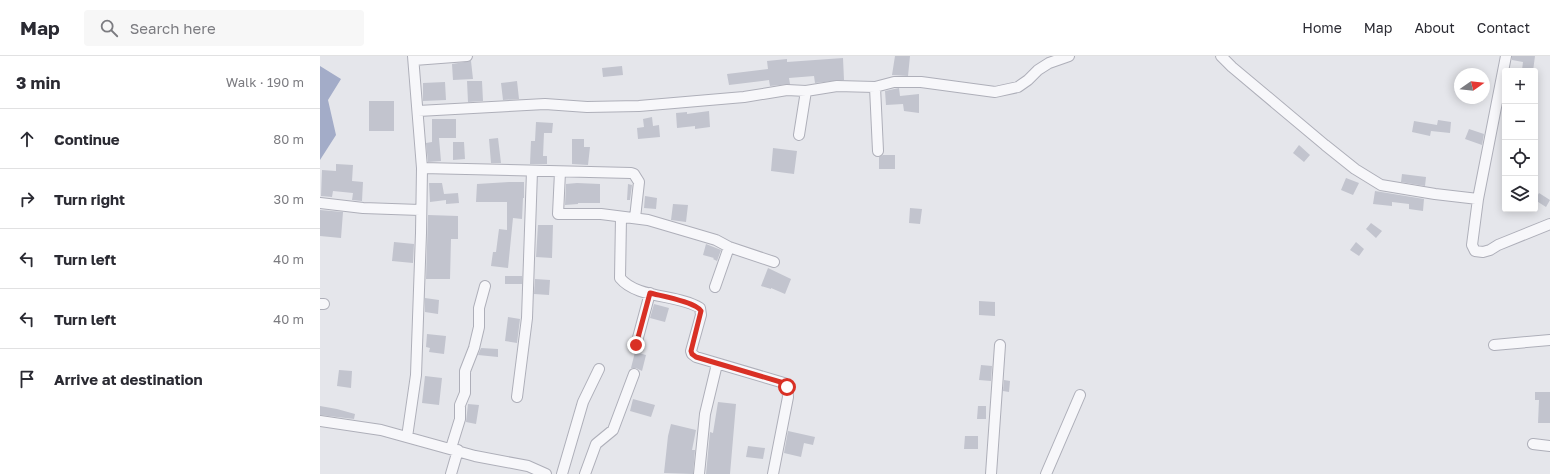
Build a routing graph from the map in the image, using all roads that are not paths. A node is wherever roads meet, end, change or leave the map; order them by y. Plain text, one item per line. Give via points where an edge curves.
1 (467, 56) edge
2 (1069, 56) edge
3 (1221, 56) edge
4 (1506, 56) edge
5 (413, 58) edge
6 (875, 87) junction
7 (806, 91) junction
8 (418, 111) junction
9 (799, 135) dead end
10 (878, 151) dead end
11 (422, 168) junction
12 (532, 171) junction
13 (560, 172) junction
14 (1478, 199) junction
15 (320, 204) edge
16 (420, 210) junction
17 (621, 217) junction
18 (635, 218) junction
19 (1550, 224) edge
20 (729, 247) junction
21 (774, 262) dead end
22 (485, 286) dead end
23 (715, 287) dead end
24 (650, 293) junction
25 (1550, 340) edge
26 (636, 345) dead end
27 (1000, 345) dead end
28 (1494, 345) dead end
29 (717, 364) junction
30 (599, 369) dead end
31 (634, 374) dead end
32 (1080, 395) dead end
33 (517, 398) dead end
34 (320, 421) edge
35 (407, 437) junction
36 (1533, 444) dead end
37 (1550, 446) edge
38 (455, 449) junction
39 (451, 474) edge
40 (546, 474) edge
41 (562, 474) edge
42 (585, 474) edge
43 (699, 474) edge
44 (773, 474) edge
45 (991, 474) edge
46 (1046, 474) edge

1 - 5 street
2 - 6 street via 1049,63 1018,86 995,92 921,82 894,82
3 - 14 street via 1325,145 1355,169 1381,185
4 - 14 street
5 - 8 street
6 - 7 street via 837,86
6 - 10 street
7 - 8 street via 787,90 744,97 639,106 587,107 545,104
7 - 9 street
8 - 11 street
11 - 12 street
11 - 16 street
12 - 13 street
12 - 33 street via 527,318
13 - 17 street via 558,214 601,214
13 - 18 street via 634,174 639,182
14 - 19 street via 1472,245 1475,251 1490,250
15 - 16 street
16 - 35 street via 416,375
17 - 18 street
17 - 24 street via 620,278 625,284
18 - 20 street via 716,240
20 - 21 street
20 - 23 street
22 - 38 street via 479,327 466,371 465,394 460,405
24 - 26 street
24 - 29 street via 700,308 701,315 691,351 696,357
25 - 28 street
27 - 45 street
29 - 43 street via 704,414
29 - 44 street via 784,383 787,387 788,397
30 - 41 street via 583,402
31 - 42 street via 613,430 596,444
32 - 46 street
34 - 35 street via 382,430
35 - 38 street
36 - 37 street
38 - 39 street
38 - 40 street via 528,466

